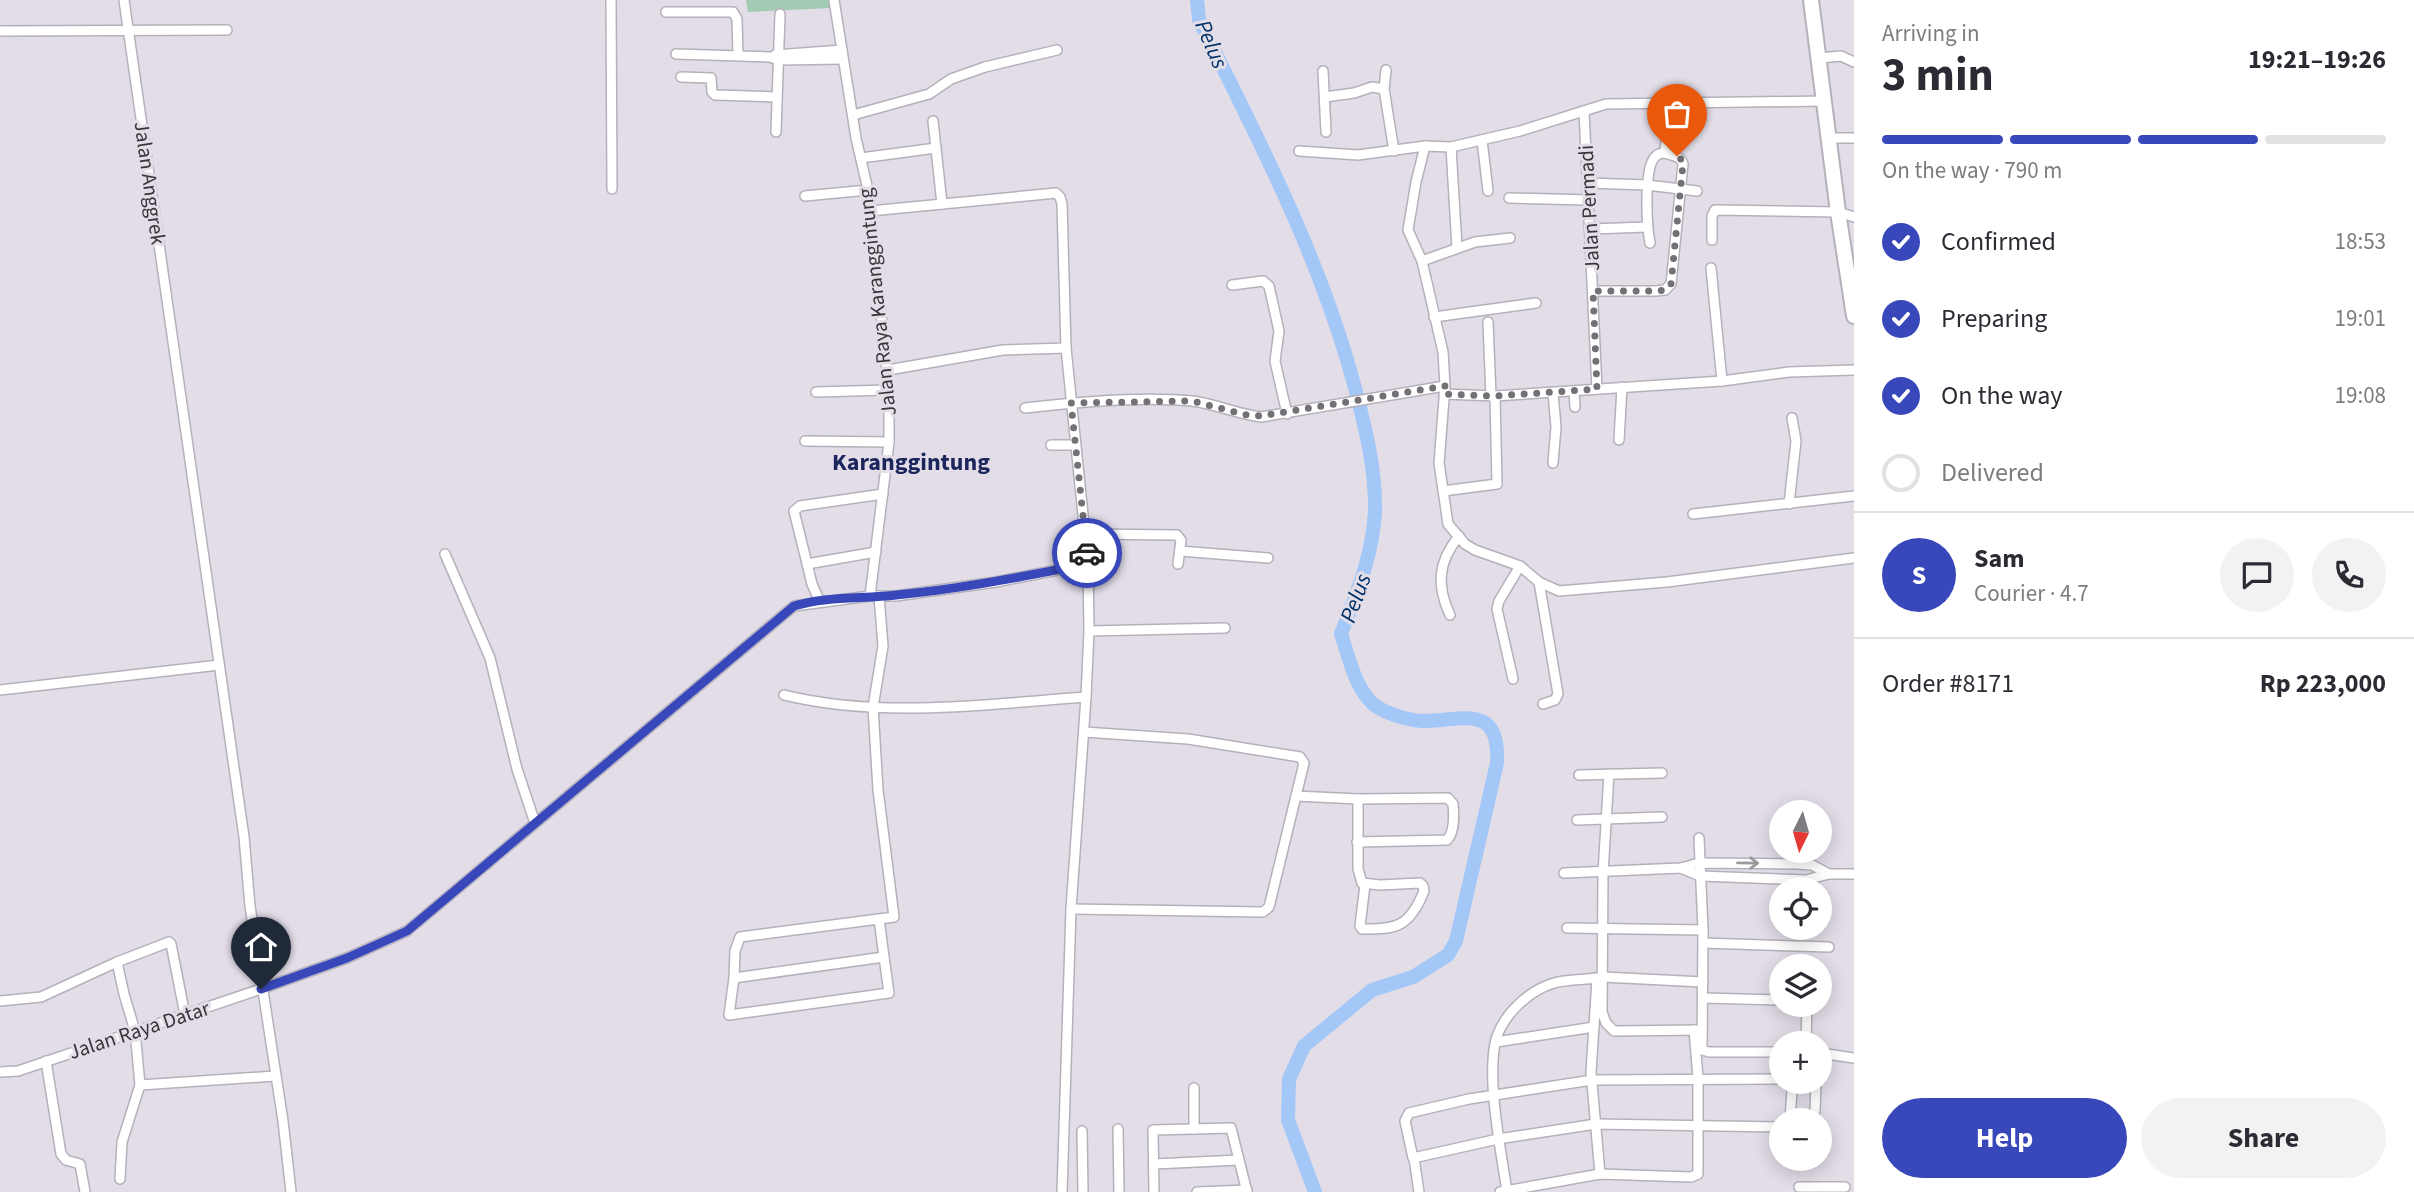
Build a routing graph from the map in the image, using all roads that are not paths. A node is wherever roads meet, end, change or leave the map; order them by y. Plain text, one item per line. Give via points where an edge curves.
1 (124, 0) edge
2 (611, 0) edge
3 (834, 0) edge
4 (1811, 0) edge
5 (666, 12) dead end
6 (780, 14) dead end
7 (227, 30) dead end
8 (0, 31) edge
9 (128, 32) junction
10 (1057, 50) dead end
11 (676, 54) dead end
12 (842, 55) junction
13 (738, 56) junction
14 (776, 57) junction
15 (1819, 58) junction
16 (1854, 62) edge
17 (1386, 70) dead end
18 (1323, 71) dead end
19 (681, 78) dead end
20 (1384, 89) junction
21 (778, 97) junction
22 (1325, 97) junction
23 (1824, 102) junction
24 (1669, 103) junction
25 (1584, 111) junction
26 (853, 115) junction
27 (933, 121) dead end
28 (776, 132) dead end
29 (1326, 132) dead end
30 (1828, 138) junction
31 (1854, 138) edge
32 (1482, 140) junction
33 (1425, 146) junction
34 (936, 148) junction
35 (1451, 148) junction
36 (1394, 150) junction
37 (1299, 151) dead end
38 (1665, 153) junction
39 (861, 158) junction
40 (1588, 183) junction
41 (1647, 185) junction
42 (612, 189) dead end
43 (868, 190) junction
44 (1680, 190) junction
45 (1488, 191) dead end
46 (1697, 191) dead end
47 (805, 196) dead end
48 (1509, 198) dead end
49 (1589, 200) junction
50 (942, 204) junction
51 (870, 211) junction
52 (1838, 212) junction
53 (1854, 217) edge
54 (1647, 227) junction
55 (1591, 229) junction
56 (1510, 238) dead end
57 (1712, 240) dead end
58 (1650, 243) dead end
59 (1457, 248) junction
60 (1425, 260) junction
61 (1711, 268) dead end
62 (1232, 285) dead end
63 (1593, 291) junction
64 (1536, 303) dead end
65 (1854, 316) edge
66 (1434, 317) junction
67 (1488, 322) dead end
68 (1066, 348) junction
69 (888, 370) junction
70 (1854, 370) edge
71 (1721, 381) junction
72 (1622, 387) junction
73 (1597, 389) junction
74 (890, 390) junction
75 (1444, 390) junction
76 (1574, 391) junction
77 (816, 392) dead end
78 (1553, 393) junction
79 (1493, 396) junction
80 (1071, 403) junction
81 (1575, 407) dead end
82 (1025, 408) dead end
83 (1287, 414) junction
84 (1792, 418) dead end
85 (1619, 440) dead end
86 (806, 441) dead end
87 (889, 442) junction
88 (1051, 445) dead end
89 (1075, 445) junction
90 (1553, 463) dead end
91 (1443, 491) junction
92 (883, 494) junction
93 (1854, 496) edge
94 (1789, 504) junction
95 (1693, 514) dead end
96 (1086, 534) junction
97 (1459, 536) junction
98 (1180, 551) junction
99 (876, 552) junction
100 (445, 554) dead end
101 (1268, 558) dead end
102 (1854, 558) edge
103 (807, 564) junction
104 (1088, 564) junction
105 (1178, 564) dead end
106 (1520, 566) junction
107 (1539, 582) junction
108 (875, 596) junction
109 (820, 601) junction
110 (1450, 615) dead end
111 (1225, 628) dead end
112 (1089, 631) junction
113 (219, 665) junction
114 (1513, 679) dead end
115 (0, 691) edge
116 (784, 695) dead end
117 (1086, 697) junction
118 (1543, 704) dead end
119 (873, 707) junction
120 (1084, 732) junction
121 (1662, 773) dead end
122 (1609, 774) junction
123 (1579, 775) dead end
124 (1296, 796) junction
125 (1358, 799) junction
126 (1662, 817) dead end
127 (1608, 818) junction
128 (1577, 820) dead end
129 (535, 823) junction
130 (1699, 838) dead end
131 (1357, 842) junction
132 (1699, 863) junction
133 (1800, 864) junction
134 (1681, 868) junction
135 (1564, 873) dead end
136 (1603, 873) junction
137 (1829, 874) junction
138 (1854, 874) edge
139 (1700, 876) junction
140 (1800, 877) edge
141 (1819, 877) edge
142 (1769, 878) edge
143 (1365, 885) junction
144 (1071, 909) junction
145 (879, 919) junction
146 (1567, 928) dead end
147 (1602, 930) junction
148 (1703, 930) junction
149 (1703, 943) junction
150 (1829, 947) dead end
151 (884, 957) junction
152 (117, 962) junction
153 (734, 978) junction
154 (1600, 978) junction
155 (1703, 982) junction
156 (261, 989) junction
157 (1703, 998) junction
158 (1769, 1000) edge
159 (0, 1002) edge
160 (185, 1015) junction
161 (1594, 1027) junction
162 (1698, 1030) junction
163 (135, 1031) junction
164 (1496, 1042) junction
165 (1769, 1052) edge
166 (1832, 1055) edge
167 (1854, 1058) edge
168 (46, 1061) junction
169 (0, 1072) edge
170 (275, 1076) junction
171 (1698, 1079) junction
172 (1769, 1079) edge
173 (1592, 1080) junction
174 (140, 1085) junction
175 (1194, 1088) dead end
176 (1495, 1095) junction
177 (1596, 1124) junction
178 (1698, 1125) junction
179 (1769, 1127) edge
180 (1118, 1129) dead end
181 (1194, 1129) junction
182 (1082, 1131) dead end
183 (1499, 1139) junction
184 (1414, 1158) junction
185 (1239, 1160) junction
186 (1154, 1164) junction
187 (1600, 1174) junction
188 (120, 1179) dead end
189 (1798, 1187) dead end
190 (1848, 1189) edge
191 (1247, 1191) edge
192 (1503, 1191) edge
193 (85, 1192) edge
194 (291, 1192) edge
195 (1062, 1192) edge
196 (1083, 1192) edge
197 (1119, 1192) edge
198 (1154, 1192) edge
199 (1197, 1192) edge
200 (1419, 1192) edge

1 - 9 street, Jalan Anggrek
2 - 42 street
3 - 12 street, Jalan Raya Karanggintung
4 - 15 main road
5 - 13 street via 733,12
6 - 14 street
7 - 9 street
8 - 9 street
9 - 113 street, Jalan Anggrek
10 - 26 street via 985,67 951,79 929,94
11 - 13 street
12 - 14 street
12 - 26 street, Jalan Raya Karanggintung
13 - 14 street
14 - 21 street
15 - 16 street via 1839,56
15 - 23 main road
17 - 20 street
18 - 22 street
19 - 21 street via 711,78 715,95
20 - 22 street via 1371,87
20 - 36 street
21 - 28 street
22 - 29 street
23 - 24 street
23 - 30 main road
24 - 25 street via 1606,104
24 - 38 street
25 - 32 street
25 - 40 street, Jalan Permadi
26 - 39 street, Jalan Raya Karanggintung
27 - 34 street
30 - 31 street
30 - 52 main road
32 - 35 street
32 - 45 street
33 - 35 street
33 - 36 street
33 - 60 street via 1408,230
34 - 39 street
34 - 50 street
35 - 59 street
36 - 37 street via 1358,155
38 - 41 street via 1652,160
38 - 44 street via 1682,160
39 - 43 street, Jalan Raya Karanggintung
40 - 41 street
40 - 49 street, Jalan Permadi
41 - 44 street
41 - 54 street
43 - 47 street
43 - 51 street, Jalan Raya Karanggintung
44 - 46 street
44 - 63 street via 1669,288
48 - 49 street
49 - 55 street, Jalan Permadi
50 - 51 street
50 - 68 street via 1060,197
51 - 69 street, Jalan Raya Karanggintung
52 - 53 street
52 - 57 street via 1714,210
52 - 65 main road
54 - 55 street
54 - 58 street
55 - 63 street, Jalan Permadi
56 - 59 street
59 - 60 street
60 - 66 street
61 - 71 street
62 - 83 street via 1263,281 1271,292 1279,331 1275,361
63 - 73 street, Jalan Permadi
64 - 66 street
66 - 75 street via 1443,352
67 - 79 street
68 - 69 street via 1003,350
68 - 80 street
69 - 74 street, Jalan Raya Karanggintung
70 - 71 street
71 - 72 street
72 - 73 street
72 - 85 street
73 - 76 street
74 - 77 street
74 - 87 street, Jalan Raya Karanggintung
75 - 79 street
75 - 83 street
75 - 91 street
76 - 78 street
76 - 81 street
78 - 79 street
78 - 90 street
79 - 91 street via 1497,484
80 - 82 street
80 - 83 street via 1172,400 1205,403 1247,415
80 - 89 street
84 - 94 street via 1796,441
86 - 87 street
87 - 92 street, Jalan Raya Karanggintung
88 - 89 street
89 - 96 street
91 - 97 street via 1447,524
92 - 99 street, Jalan Raya Karanggintung
92 - 103 street via 796,508 794,516
93 - 94 street
94 - 95 street
96 - 98 street via 1177,535
96 - 104 street
97 - 106 street via 1475,550
97 - 110 street via 1445,562 1440,586
98 - 101 street
98 - 105 street
99 - 103 street
99 - 108 street, Jalan Raya Karanggintung
100 - 129 street via 490,658
102 - 107 street via 1572,591
103 - 109 street
104 - 108 street via 996,582
104 - 112 street
106 - 107 street
106 - 114 street via 1497,609
107 - 118 street via 1558,694
108 - 109 street
108 - 119 street, Jalan Raya Karanggintung via 883,646
109 - 129 street, Jalan Raya Datar via 794,606
111 - 112 street
112 - 117 street
113 - 115 street
113 - 156 street, Jalan Anggrek
116 - 119 street
117 - 119 street
117 - 120 street
119 - 145 street, Jalan Raya Karanggintung via 894,917
120 - 124 street via 1188,739 1300,757 1304,762
120 - 144 street
121 - 122 street
122 - 123 street
122 - 127 street
124 - 125 street
124 - 144 street via 1269,907 1263,912
125 - 131 street
125 - 131 street via 1448,798 1454,808 1453,830 1447,841
126 - 127 street
127 - 128 street
127 - 136 street
129 - 156 street, Jalan Raya Datar via 407,931
130 - 132 street
131 - 143 street via 1360,880
132 -> 133 street
132 - 134 street
132 - 139 street
133 - 137 street
133 - 140 street
134 - 136 street
134 - 139 street
135 - 136 street
136 - 147 street
137 - 138 street
137 - 141 street
139 - 142 street
139 - 148 street
143 - 143 street via 1362,929 1399,926 1424,891 1420,883
144 - 195 street
145 - 151 street
145 - 153 street via 740,937 734,951
146 - 147 street
147 - 148 street
147 - 154 street
148 - 149 street
149 - 150 street
149 - 155 street
151 - 153 street
151 - 153 street via 889,993 729,1015
152 - 159 street via 41,996
152 - 160 street via 170,942
152 - 163 street
154 - 155 street
154 - 161 street
154 - 162 street via 1602,1012 1610,1028 1622,1032
154 - 164 street via 1556,982 1529,995 1506,1020
155 - 157 street
156 - 160 street, Jalan Raya Datar
156 - 170 street, Jalan Anggrek
157 - 158 street
157 - 162 street
160 - 163 street, Jalan Raya Datar
161 - 164 street
161 - 173 street
162 - 165 street via 1704,1051
162 - 171 street
163 - 168 street, Jalan Raya Datar
163 - 174 street
164 - 176 street
166 - 167 street
168 - 169 street, Jalan Raya Datar
168 - 193 street via 61,1154 80,1164
170 - 174 street
170 - 194 street, Jalan Anggrek
171 - 172 street
171 - 173 street
171 - 178 street
173 - 176 street
173 - 177 street
174 - 188 street via 122,1142
175 - 181 street
176 - 183 street
176 - 184 street via 1409,1113 1405,1121
177 - 178 street
177 - 183 street
177 - 187 street
178 - 179 street
178 - 187 street via 1696,1175
180 - 197 street
181 - 185 street via 1231,1128
181 - 186 street via 1153,1130
182 - 196 street
183 - 184 street
183 - 192 street
184 - 200 street
185 - 186 street
185 - 191 street
186 - 198 street
187 - 192 street
189 - 190 street
191 - 199 street

